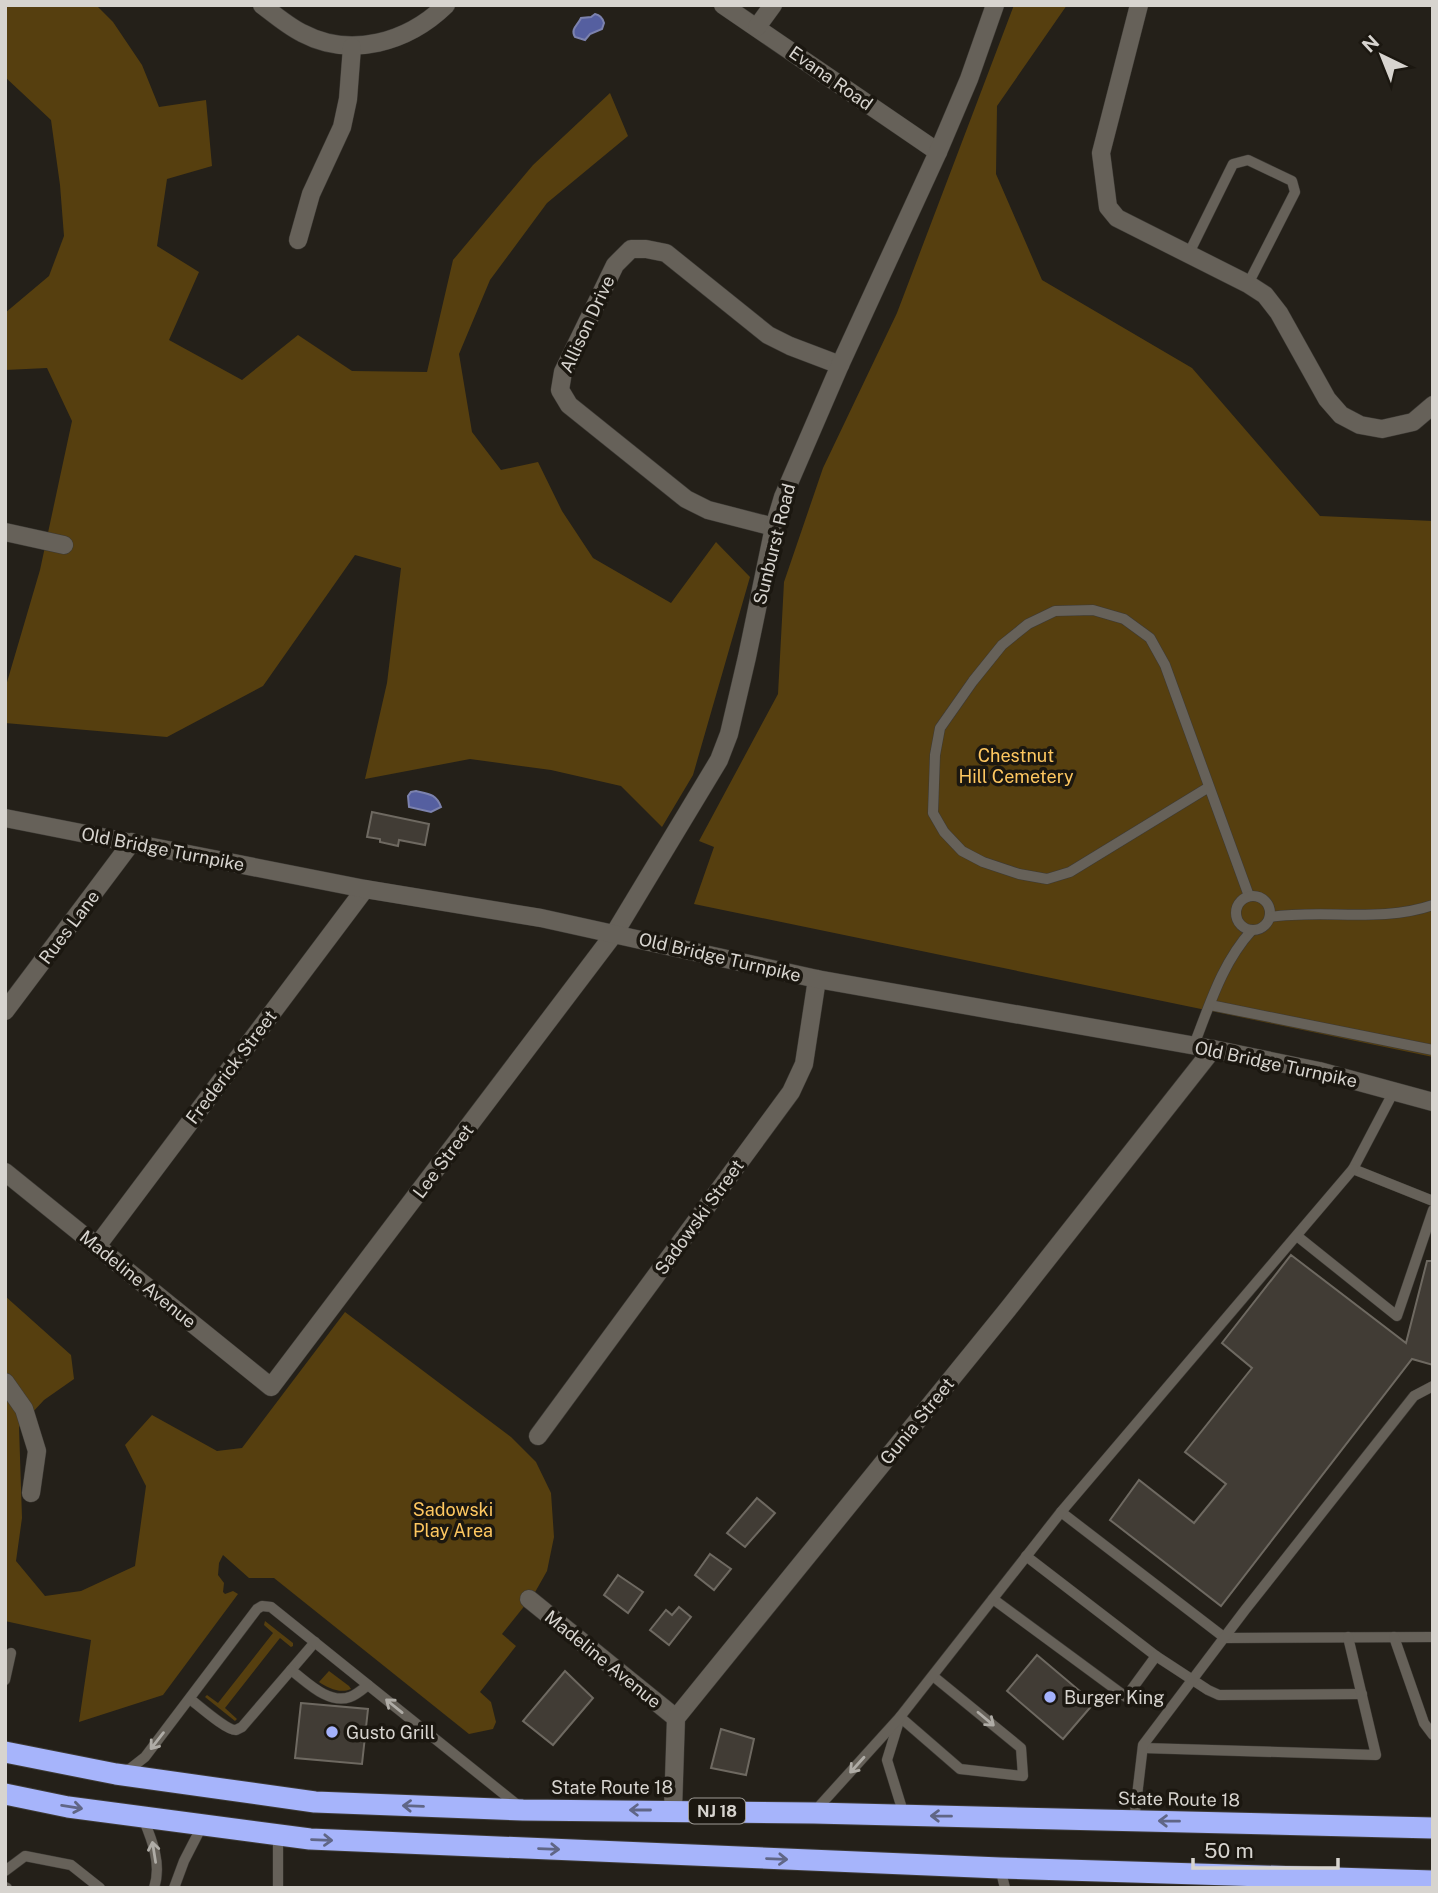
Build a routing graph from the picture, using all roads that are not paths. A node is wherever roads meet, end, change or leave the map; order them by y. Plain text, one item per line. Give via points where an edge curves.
1 (262, 5) edge
2 (446, 5) edge
3 (723, 5) edge
4 (773, 5) edge
5 (995, 5) edge
6 (1139, 5) edge
7 (757, 27) junction
8 (352, 47) junction
9 (938, 152) junction
10 (298, 240) dead end
11 (1189, 253) junction
12 (1248, 284) junction
13 (840, 365) junction
14 (1433, 405) edge
15 (774, 527) junction
16 (5, 532) edge
17 (64, 545) dead end
18 (1209, 787) junction
19 (5, 818) edge
20 (132, 842) junction
21 (365, 889) junction
22 (1249, 895) junction
23 (1433, 905) edge
24 (1270, 917) junction
25 (1252, 930) junction
26 (614, 933) junction
27 (817, 979) junction
28 (1210, 1005) junction
29 (5, 1011) edge
30 (1194, 1045) junction
31 (1213, 1049) junction
32 (1433, 1050) edge
33 (1394, 1091) junction
34 (1433, 1102) edge
35 (1353, 1169) junction
36 (5, 1172) edge
37 (1433, 1201) edge
38 (1433, 1210) edge
39 (1297, 1236) junction
40 (97, 1246) junction
41 (5, 1382) edge
42 (1433, 1386) edge
43 (271, 1387) joint
44 (538, 1436) dead end
45 (31, 1493) dead end
46 (1061, 1512) junction
47 (1026, 1556) junction
48 (529, 1599) dead end
49 (993, 1599) junction
50 (1349, 1637) junction
51 (1394, 1637) junction
52 (1433, 1637) edge
53 (1224, 1638) junction
54 (315, 1642) junction
55 (11, 1653) dead end
56 (1156, 1656) junction
57 (291, 1670) junction
58 (933, 1676) junction
59 (5, 1680) edge
60 (1192, 1680) junction
61 (368, 1685) junction
62 (1362, 1694) junction
63 (190, 1699) junction
64 (900, 1717) junction
65 (676, 1718) junction
66 (1433, 1735) edge
67 (1143, 1748) junction
68 (5, 1752) edge
69 (116, 1774) junction
70 (5, 1794) edge
71 (523, 1810) junction
72 (673, 1810) junction
73 (814, 1813) junction
74 (904, 1815) junction
75 (143, 1818) junction
76 (1134, 1821) junction
77 (202, 1825) junction
78 (1433, 1828) edge
79 (278, 1835) junction
80 (5, 1871) edge
81 (1003, 1878) edge
82 (1198, 1880) edge
83 (1433, 1881) edge
84 (1317, 1882) edge
85 (1408, 1884) edge
86 (100, 1888) edge
87 (155, 1888) edge
88 (174, 1888) edge
89 (278, 1888) edge

1 - 8 street via 303,34
2 - 8 street via 415,30 393,40
3 - 7 street, Evana Road
4 - 7 street
5 - 9 street, Sunburst Road
6 - 11 street via 1101,153 1108,206 1117,218
7 - 9 street, Evana Road
8 - 10 street via 342,127 311,194
9 - 13 street, Sunburst Road
11 - 12 street
11 - 12 lane via 1233,164 1248,160 1292,181 1295,192
12 - 14 street via 1265,295 1279,313 1327,399 1341,415 1382,429 1413,422
13 - 15 street, Sunburst Road via 795,466
13 - 15 street, Allison Drive via 768,335 666,253 631,249 615,265 563,372 560,390 569,405 686,499 708,510
15 - 26 street, Sunburst Road via 729,734 719,760
16 - 17 street
18 - 18 lane via 1165,665 1150,638 1124,619 1093,610 1055,611 1028,624 1002,645 940,728 933,813 962,851 1019,874 1048,879 1070,872
18 - 22 lane
19 - 20 street, Old Bridge Turnpike
20 - 21 street, Old Bridge Turnpike
20 - 29 street, Rues Lane
21 - 26 street, Old Bridge Turnpike
21 - 40 street, Frederick Street
22 - 24 lane via 1266,900
22 - 25 lane via 1236,911 1238,922
23 - 24 lane via 1396,913
24 - 25 lane via 1264,927
25 - 28 lane via 1229,962
26 - 27 street, Old Bridge Turnpike
26 - 43 street, Lee Street
27 - 30 street, Old Bridge Turnpike
27 - 44 street, Sadowski Street via 804,1064 791,1092
28 - 30 lane
28 - 32 lane
30 - 31 street, Old Bridge Turnpike
31 - 33 street, Old Bridge Turnpike via 1319,1070
31 - 65 street, Gunia Street
33 - 34 street, Old Bridge Turnpike
33 - 35 lane
35 - 37 lane
35 - 39 lane
36 - 40 street, Madeline Avenue
38 - 39 lane via 1396,1316
39 - 46 lane
40 - 43 street, Madeline Avenue
41 - 45 street via 24,1409 37,1451
42 - 53 lane via 1414,1396
46 - 47 lane
46 - 53 lane
47 - 49 lane
47 - 56 lane
48 - 65 street, Madeline Avenue
49 - 56 lane via 1126,1697
49 - 58 lane
50 - 51 lane
50 - 53 lane
50 - 62 lane
51 - 52 lane
51 - 66 lane via 1424,1723
53 - 60 lane
54 - 57 lane
54 - 61 lane
54 - 63 lane via 271,1607 262,1606
55 - 59 lane
56 - 60 lane
57 - 61 lane via 333,1697 350,1698
57 - 63 lane via 237,1730
58 - 64 lane
58 -> 64 lane via 1021,1748 1023,1776 960,1769
60 - 62 lane via 1219,1695
60 - 67 lane
71 -> 61 lane
62 - 67 lane via 1376,1755
63 -> 69 lane via 145,1757
64 -> 73 lane
64 - 74 lane via 887,1760
65 - 72 street
67 - 76 lane
68 - 69 highway, State Route 18 / NJ 18
71 -> 69 highway, State Route 18 / NJ 18 via 315,1802
70 -> 75 highway
72 -> 71 highway, State Route 18 / NJ 18
72 - 73 highway, State Route 18 / NJ 18
73 - 74 highway, State Route 18 / NJ 18
76 -> 74 highway, State Route 18 / NJ 18
75 - 77 highway
87 -> 75 lane via 155,1847
78 -> 76 highway, State Route 18 / NJ 18
77 - 79 highway
77 - 88 lane
79 -> 81 highway
79 - 89 lane
80 - 86 lane via 25,1856 71,1865
81 - 82 highway
82 - 84 highway
83 - 85 highway
84 - 85 highway

